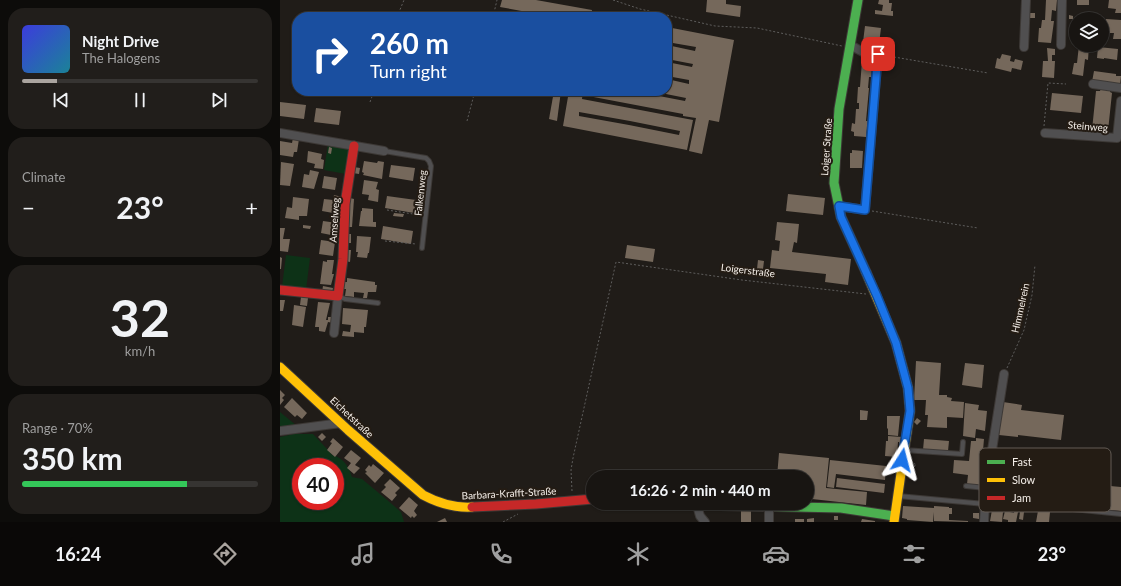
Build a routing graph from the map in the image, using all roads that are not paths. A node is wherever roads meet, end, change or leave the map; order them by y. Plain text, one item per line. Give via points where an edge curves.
1 (858, 0) edge
2 (1026, 0) edge
3 (1062, 0) edge
4 (1061, 45) dead end
5 (850, 46) junction
6 (1024, 47) dead end
7 (878, 54) junction
8 (887, 56) road end
9 (1093, 84) dead end
10 (1121, 88) edge
11 (1121, 101) edge
12 (280, 133) edge
13 (1045, 133) road end
14 (354, 146) junction
15 (384, 151) joint
16 (839, 206) junction
17 (422, 247) road end
18 (280, 290) edge
19 (338, 296) junction
20 (378, 303) dead end
21 (334, 333) dead end
22 (280, 366) edge
23 (1004, 374) road end
24 (341, 423) junction
25 (280, 431) edge
26 (963, 442) dead end
27 (992, 448) edge
28 (904, 450) junction
29 (409, 484) joint
30 (966, 486) dead end
31 (979, 487) edge
32 (897, 496) junction
33 (586, 499) edge
34 (979, 502) edge
35 (814, 508) edge
36 (698, 510) edge
37 (769, 510) edge
38 (984, 512) edge
39 (1098, 512) edge
40 (1121, 514) edge
41 (894, 519) edge
42 (705, 522) edge
43 (769, 522) edge
44 (984, 522) edge

1 - 5 street, Loiger Straße
2 - 6 street
3 - 4 street
5 - 7 street via 863,52
5 - 16 street, Loiger Straße via 839,109 834,183
7 - 8 street
7 - 16 street via 865,210
9 - 10 street
11 - 13 street, Steinweg via 1117,138
12 - 14 street
14 - 15 street
14 - 19 street, Amselweg via 345,204 343,259
15 - 17 lane, Falkenweg via 426,158 431,166
16 - 28 street, Loiger Straße via 841,217 896,343 908,388 910,411
18 - 19 street
19 - 20 lane
19 - 21 street, Amselweg
22 - 24 street, Eichetstraße
23 - 27 street
24 - 25 street
24 - 29 street, Eichetstraße
26 - 28 lane via 962,454
28 - 32 street, Loiger Straße
29 - 33 street, Barbara-Krafft-Straße via 436,502 457,506 523,505
30 - 31 lane
32 - 34 lane
32 - 41 street, Loiger Straße
35 - 41 street via 852,509
36 - 42 street
37 - 43 street
38 - 44 street
39 - 40 lane

